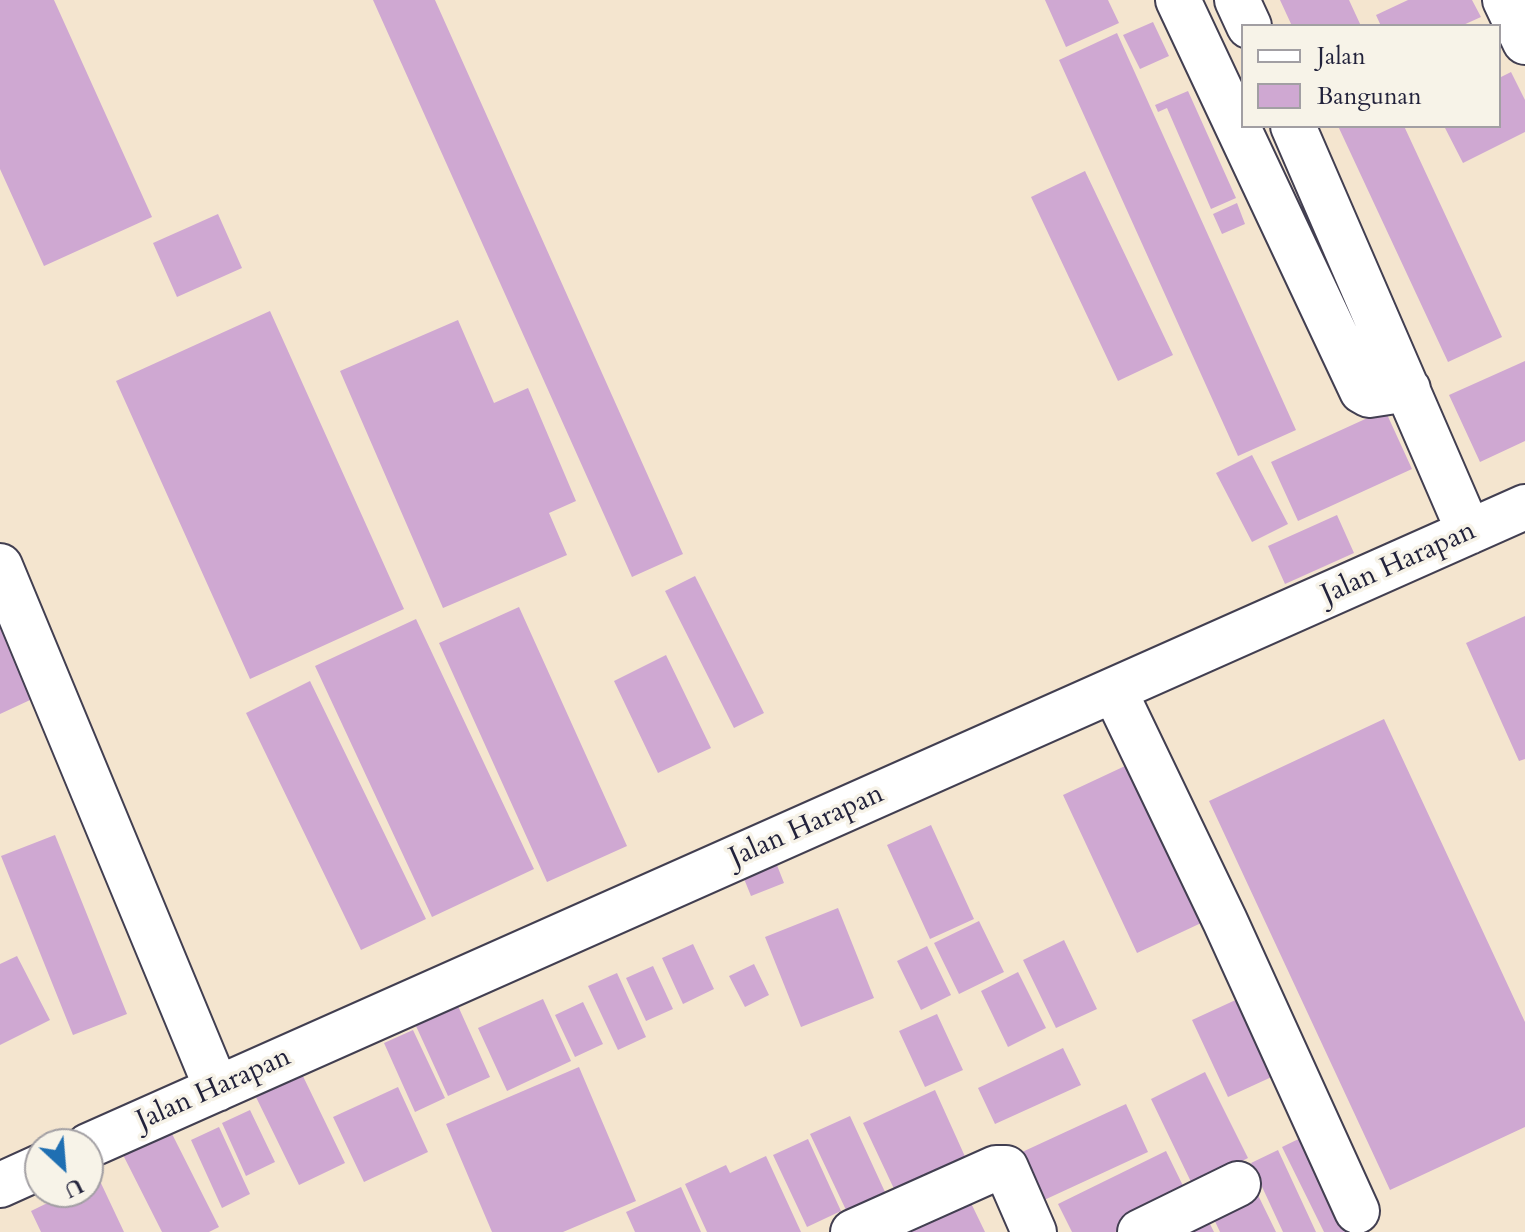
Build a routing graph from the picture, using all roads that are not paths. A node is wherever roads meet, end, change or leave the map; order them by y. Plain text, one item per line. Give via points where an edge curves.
1 (1178, 0) edge
2 (1237, 0) edge
3 (1505, 0) edge
4 (1248, 24) edge
5 (1525, 42) edge
6 (1294, 128) edge
7 (1408, 389) junction
8 (1521, 520) edge
9 (1469, 532) junction
10 (0, 566) edge
11 (1114, 690) junction
12 (217, 1089) junction
13 (104, 1139) edge
14 (24, 1174) edge
15 (1238, 1184) dead end
16 (0, 1185) edge
17 (1357, 1211) dead end
18 (853, 1232) edge
19 (1034, 1232) edge
20 (1140, 1232) edge

1 - 7 street via 1362,391 1369,395
2 - 4 street
3 - 5 street
6 - 7 street
7 - 9 street
8 - 9 street, Jalan Harapan
9 - 11 street, Jalan Harapan
10 - 12 street
11 - 12 street, Jalan Harapan
11 - 17 street
12 - 13 street, Jalan Harapan
14 - 16 street
15 - 20 street
18 - 19 street via 1006,1168

